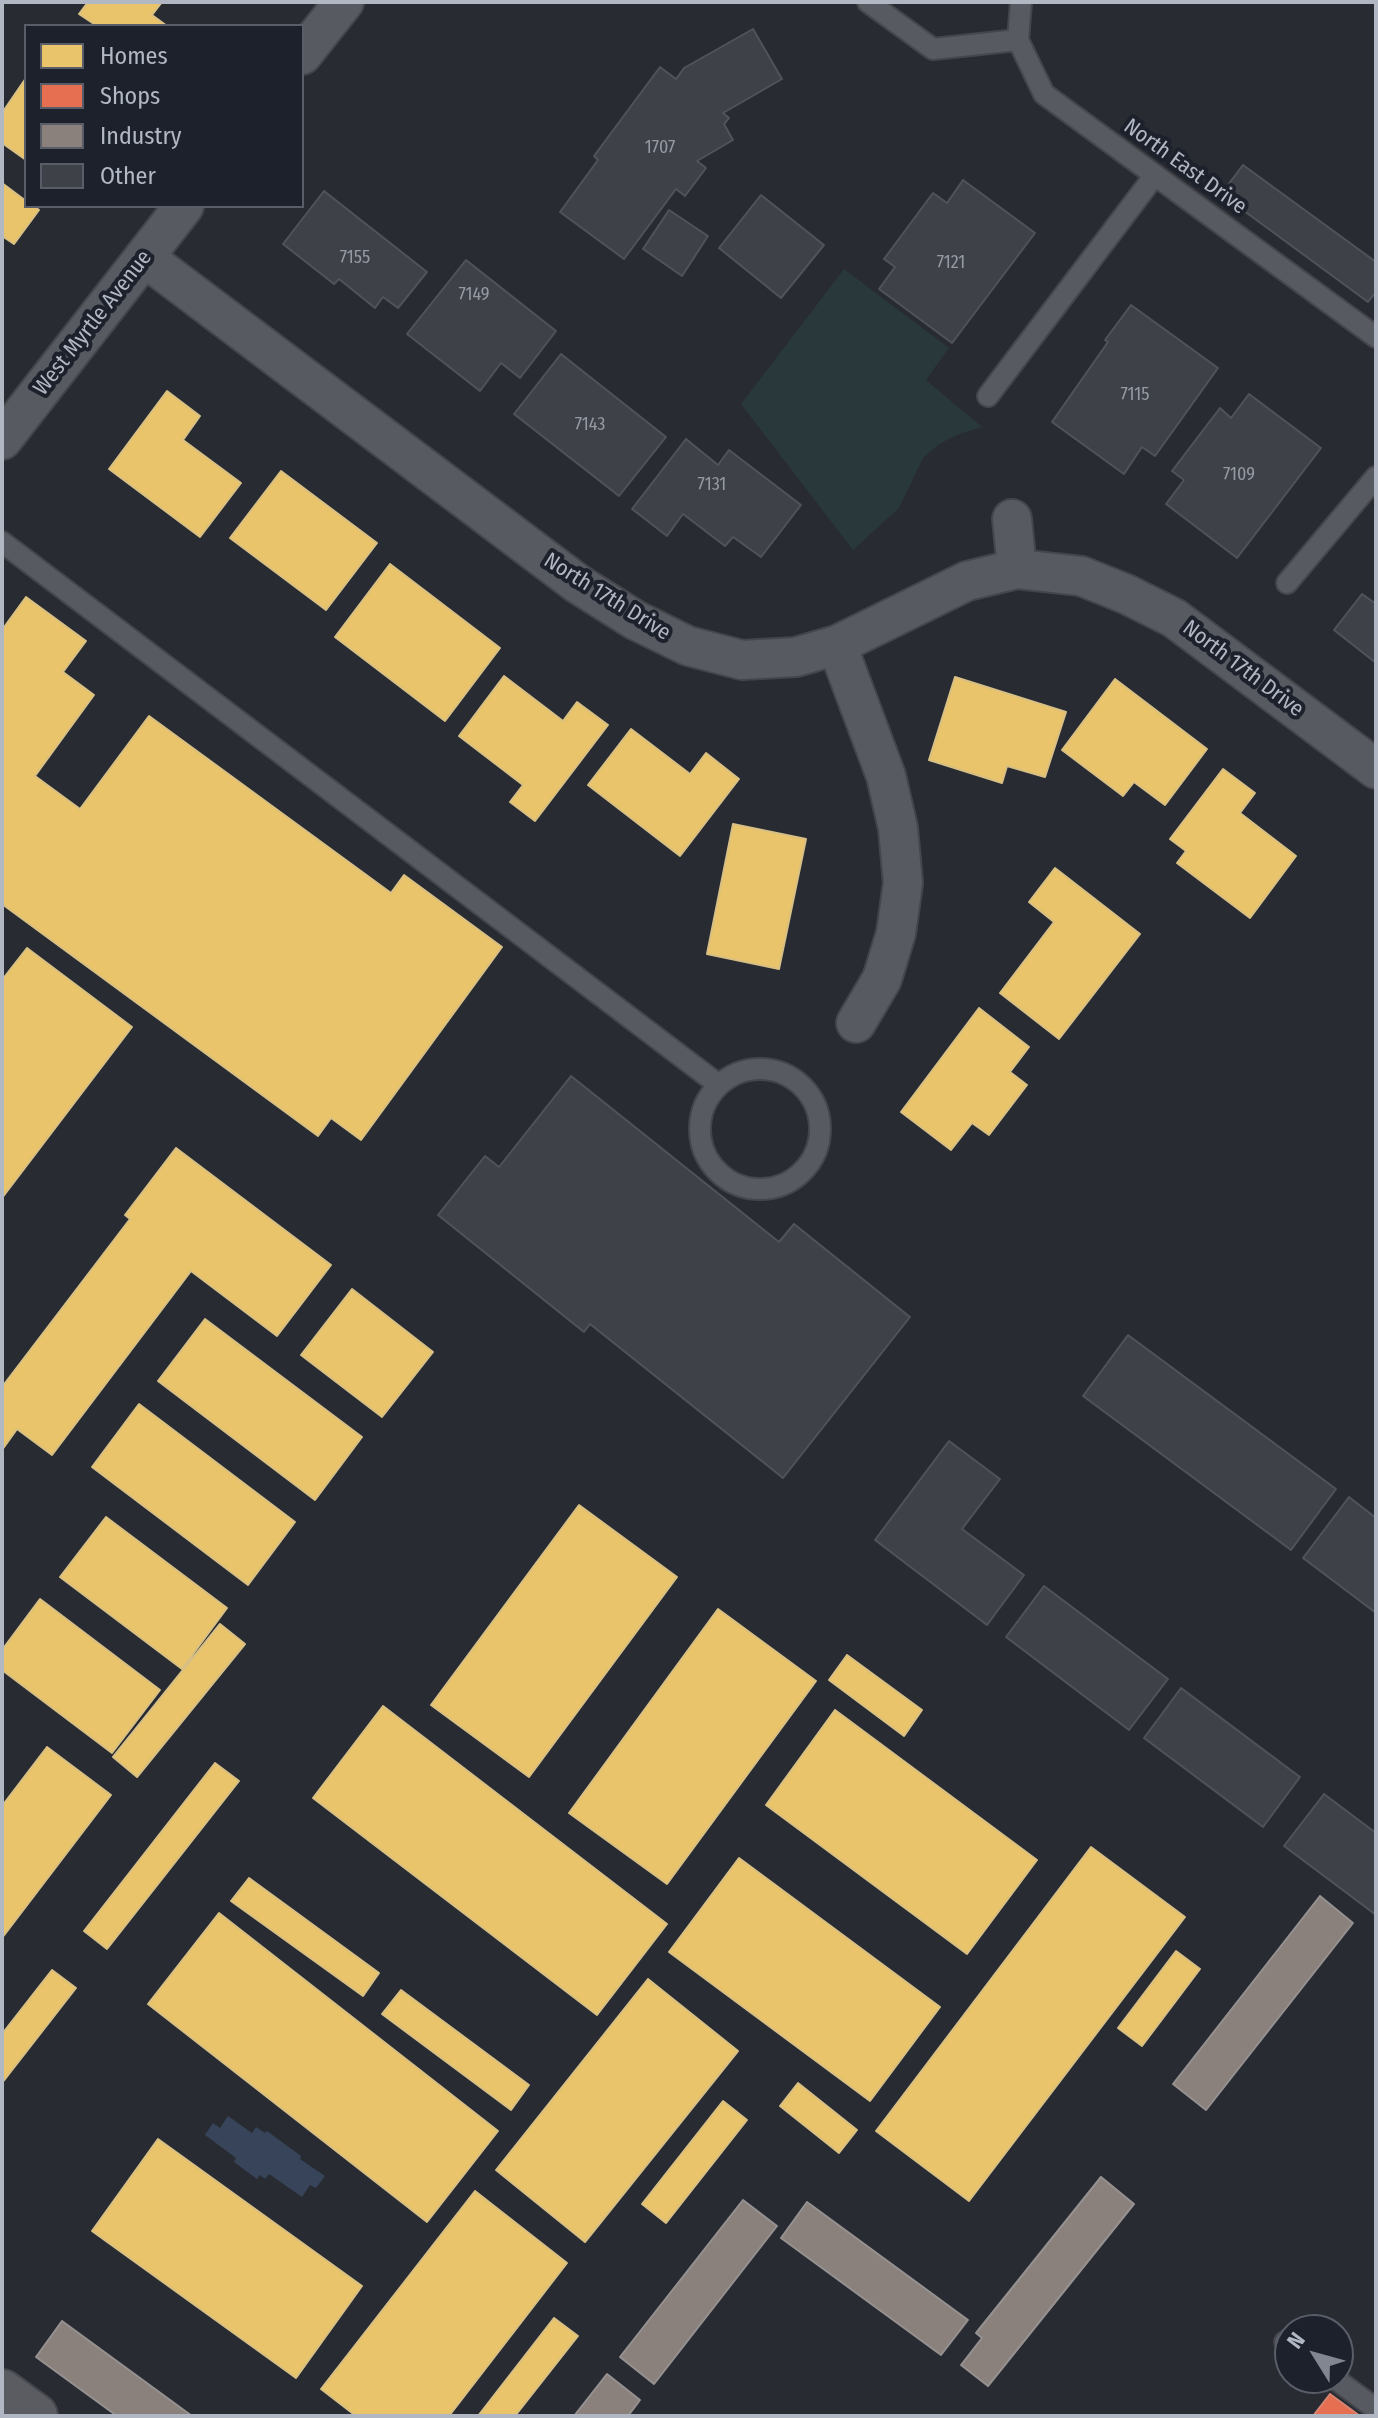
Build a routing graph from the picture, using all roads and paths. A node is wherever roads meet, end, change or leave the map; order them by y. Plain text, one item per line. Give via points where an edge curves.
1 (344, 2) edge
2 (868, 2) edge
3 (1021, 2) edge
4 (1018, 40) junction
5 (304, 52) edge
6 (1155, 175) junction
7 (182, 208) edge
8 (144, 257) junction
9 (1376, 337) edge
10 (988, 396) dead end
11 (2, 440) edge
12 (1376, 477) edge
13 (1012, 519) dead end
14 (2, 542) edge
15 (1017, 569) junction
16 (1287, 583) dead end
17 (837, 645) junction
18 (1376, 769) edge
19 (856, 1023) dead end
20 (719, 1085) junction
21 (2, 2392) edge
22 (1354, 2393) edge
23 (1376, 2409) edge
24 (35, 2416) edge

1 - 5 street
2 - 4 lane via 933,49
3 - 4 lane
4 - 6 lane, North East Drive via 1044,94
6 - 9 lane, North East Drive
6 - 10 lane
7 - 8 street, West Myrtle Avenue
8 - 11 street, West Myrtle Avenue
8 - 17 street, North 17th Drive via 578,584 635,620 688,646 742,660 796,657
12 - 16 lane
13 - 15 street
14 - 20 lane
15 - 17 street, North 17th Drive via 967,581
15 - 18 street, North 17th Drive via 1081,576 1174,618
17 - 19 street via 886,776 903,883 882,979
20 - 20 lane via 705,1104 699,1127 716,1171 735,1184 758,1189 782,1185 802,1173 816,1154 821,1131 817,1107 805,1087 786,1074 762,1068 739,1072
21 - 24 main road
22 - 23 lane

